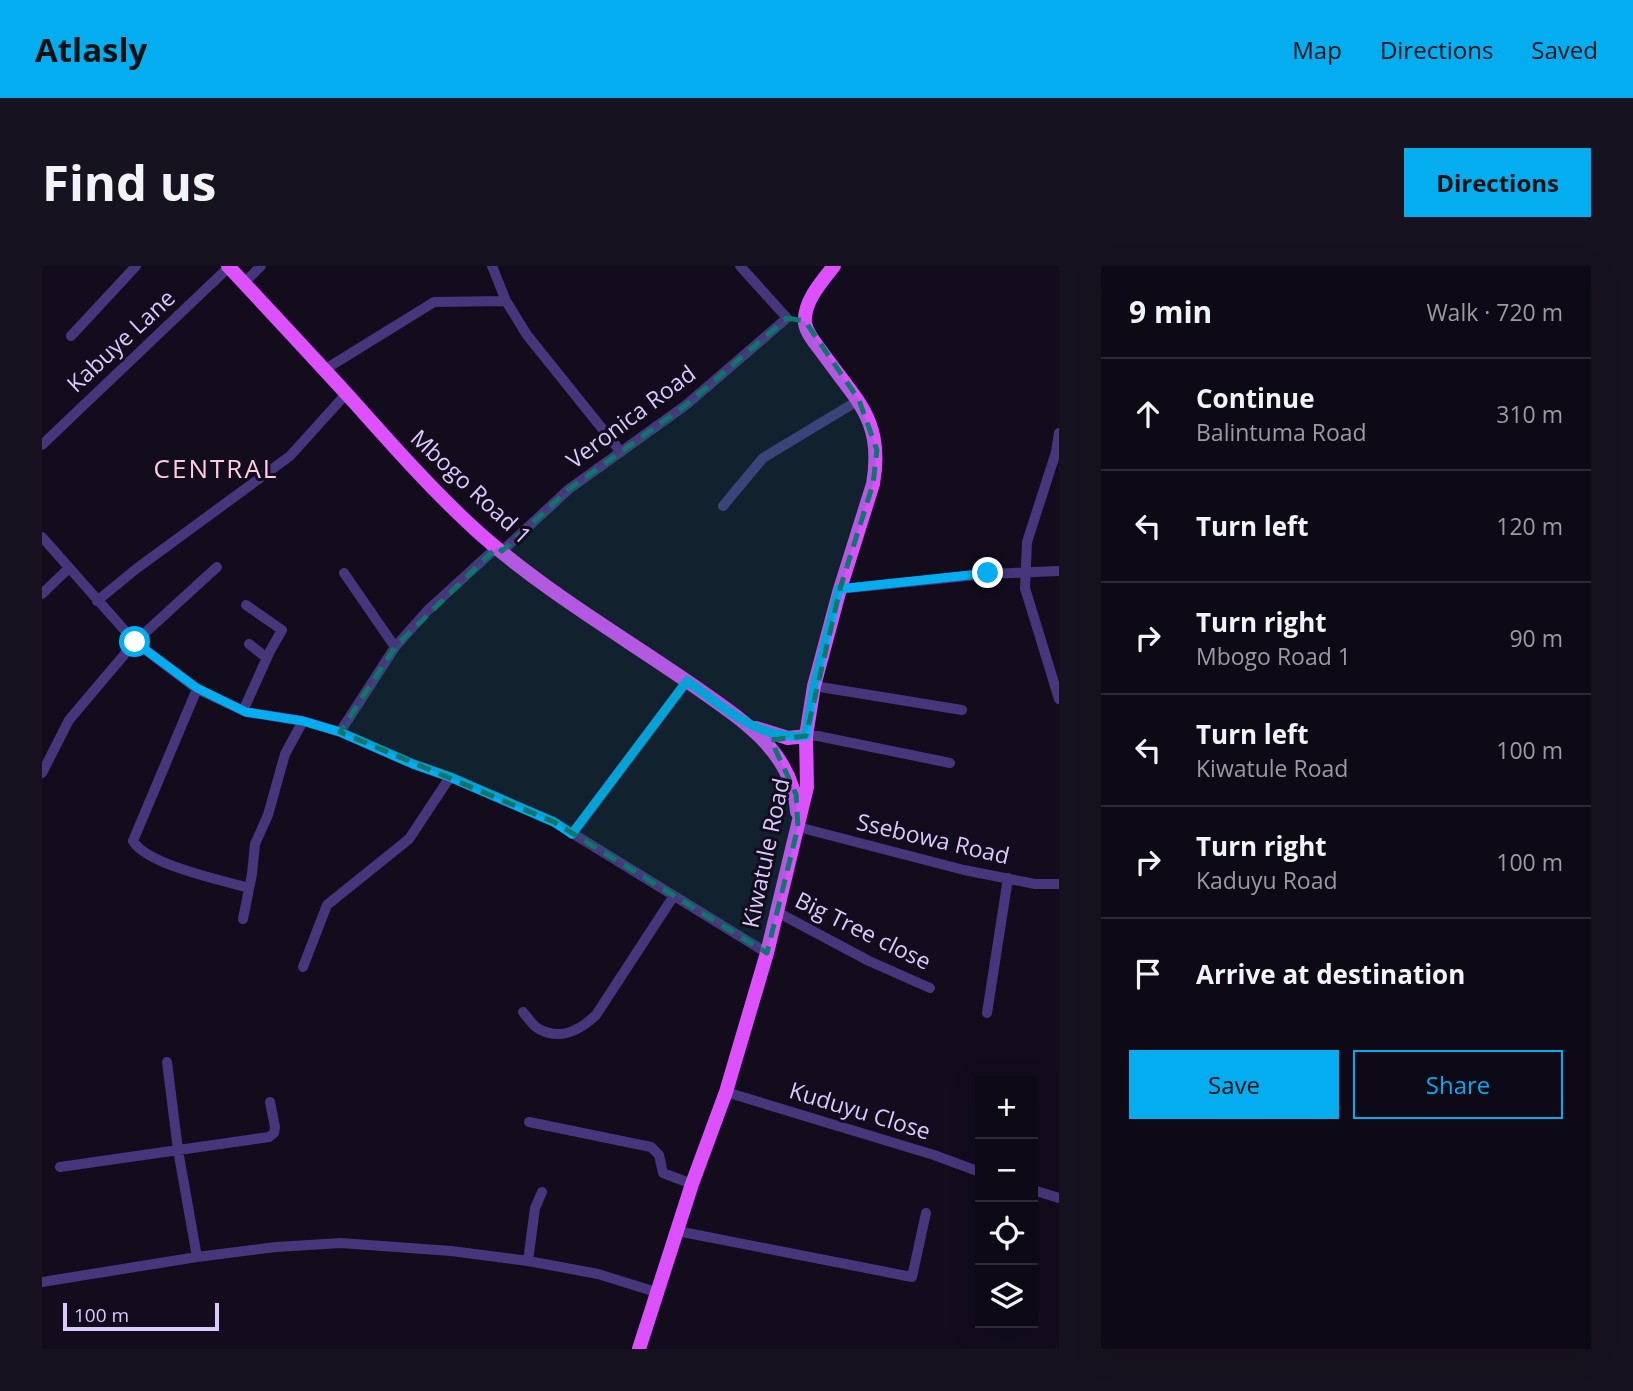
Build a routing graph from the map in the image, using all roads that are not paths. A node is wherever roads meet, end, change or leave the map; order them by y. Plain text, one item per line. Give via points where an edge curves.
1 (136, 266) edge
2 (261, 266) edge
3 (492, 266) edge
4 (740, 266) edge
5 (834, 266) edge
6 (229, 267) edge
7 (244, 283) junction
8 (506, 301) junction
9 (787, 318) junction
10 (807, 328) junction
11 (71, 336) dead end
12 (324, 370) junction
13 (346, 394) junction
14 (859, 400) junction
15 (1059, 433) edge
16 (42, 445) edge
17 (621, 452) junction
18 (723, 506) dead end
19 (42, 537) edge
20 (499, 549) junction
21 (217, 567) dead end
22 (69, 568) junction
23 (1059, 571) edge
24 (1026, 572) junction
25 (344, 573) dead end
26 (839, 589) junction
27 (42, 594) edge
28 (97, 601) junction
29 (246, 606) dead end
30 (135, 642) junction
31 (249, 644) dead end
32 (396, 647) junction
33 (267, 658) junction
34 (687, 681) junction
35 (814, 686) junction
36 (197, 688) junction
37 (1059, 699) edge
38 (962, 710) dead end
39 (243, 711) junction
40 (303, 721) junction
41 (751, 726) junction
42 (340, 732) junction
43 (806, 736) junction
44 (950, 763) dead end
45 (42, 773) edge
46 (450, 777) junction
47 (798, 827) junction
48 (572, 834) junction
49 (1008, 878) junction
50 (1059, 884) edge
51 (249, 888) junction
52 (673, 897) junction
53 (777, 912) junction
54 (243, 919) dead end
55 (767, 953) junction
56 (303, 967) dead end
57 (930, 988) dead end
58 (523, 1012) dead end
59 (987, 1013) dead end
60 (167, 1062) dead end
61 (726, 1092) junction
62 (270, 1102) dead end
63 (529, 1122) dead end
64 (178, 1150) junction
65 (60, 1167) dead end
66 (975, 1170) edge
67 (692, 1184) junction
68 (1038, 1191) edge
69 (542, 1192) dead end
70 (1059, 1198) edge
71 (926, 1213) dead end
72 (677, 1231) junction
73 (197, 1257) junction
74 (528, 1261) junction
75 (42, 1282) edge
76 (656, 1292) junction
77 (639, 1349) edge

1 - 11 street
2 - 7 street
3 - 8 street
4 - 9 street
5 - 10 main road via 810,300
6 - 7 main road, Mbogo Road 1
6 - 16 street, Kabuye Lane
7 - 12 main road, Mbogo Road 1
8 - 12 street via 434,302
8 - 17 street via 527,335
9 - 10 street
9 - 17 street, Veronica Road via 686,405
10 - 14 main road, Kiwatule Road
12 - 13 main road, Mbogo Road 1
13 - 20 main road, Mbogo Road 1 via 419,474
13 - 28 street via 289,456
14 - 18 street via 763,458
14 - 26 main road, Kiwatule Road via 872,423 876,468
15 - 24 street via 1027,542
17 - 20 street, Veronica Road
19 - 22 street
20 - 32 street, Veronica Road via 427,611
20 - 34 main road, Mbogo Road 1
21 - 30 street
22 - 27 street
22 - 28 street
23 - 24 street
24 - 26 street
24 - 37 street via 1025,588
25 - 32 street
26 - 35 main road, Kiwatule Road
28 - 30 street
29 - 33 street via 282,630
30 - 36 street
30 - 45 street via 69,720
31 - 33 street
32 - 42 street, Veronica Road
33 - 39 street
34 - 41 main road, Mbogo Road 1
34 - 48 street
35 - 38 street
35 - 43 main road, Kiwatule Road
36 - 39 street
36 - 51 street via 133,841 161,862
39 - 40 street
40 - 42 street
40 - 51 street via 285,754 255,844
41 - 43 main road, Mbogo Road 1 via 788,738
41 - 47 main road, Mbogo Road 1 via 779,758 796,794
42 - 46 street
43 - 44 street
43 - 47 main road, Kiwatule Road via 807,788
46 - 48 street
46 - 56 street via 409,839 327,905
47 - 49 street, Ssebowa Road
47 - 53 main road, Kiwatule Road
48 - 52 street
49 - 50 street, Ssebowa Road
49 - 59 street
51 - 54 street
52 - 55 street
52 - 58 street via 596,1015 581,1029 563,1035 538,1029
53 - 55 main road, Kiwatule Road
53 - 57 street, Big Tree close
55 - 61 main road, Kiwatule Road
60 - 64 street
61 - 66 street, Kuduyu Close
61 - 67 main road, Kiwatule Road
62 - 64 street via 275,1127 269,1137
63 - 67 street via 651,1147 659,1155 663,1174
64 - 65 street
64 - 73 street
67 - 72 main road, Kiwatule Road
68 - 70 street
69 - 74 street via 535,1208
71 - 72 street via 912,1277
72 - 76 main road, Kiwatule Road
73 - 74 street via 341,1243
73 - 75 street
74 - 76 street via 598,1274
76 - 77 main road, Kiwatule Road

